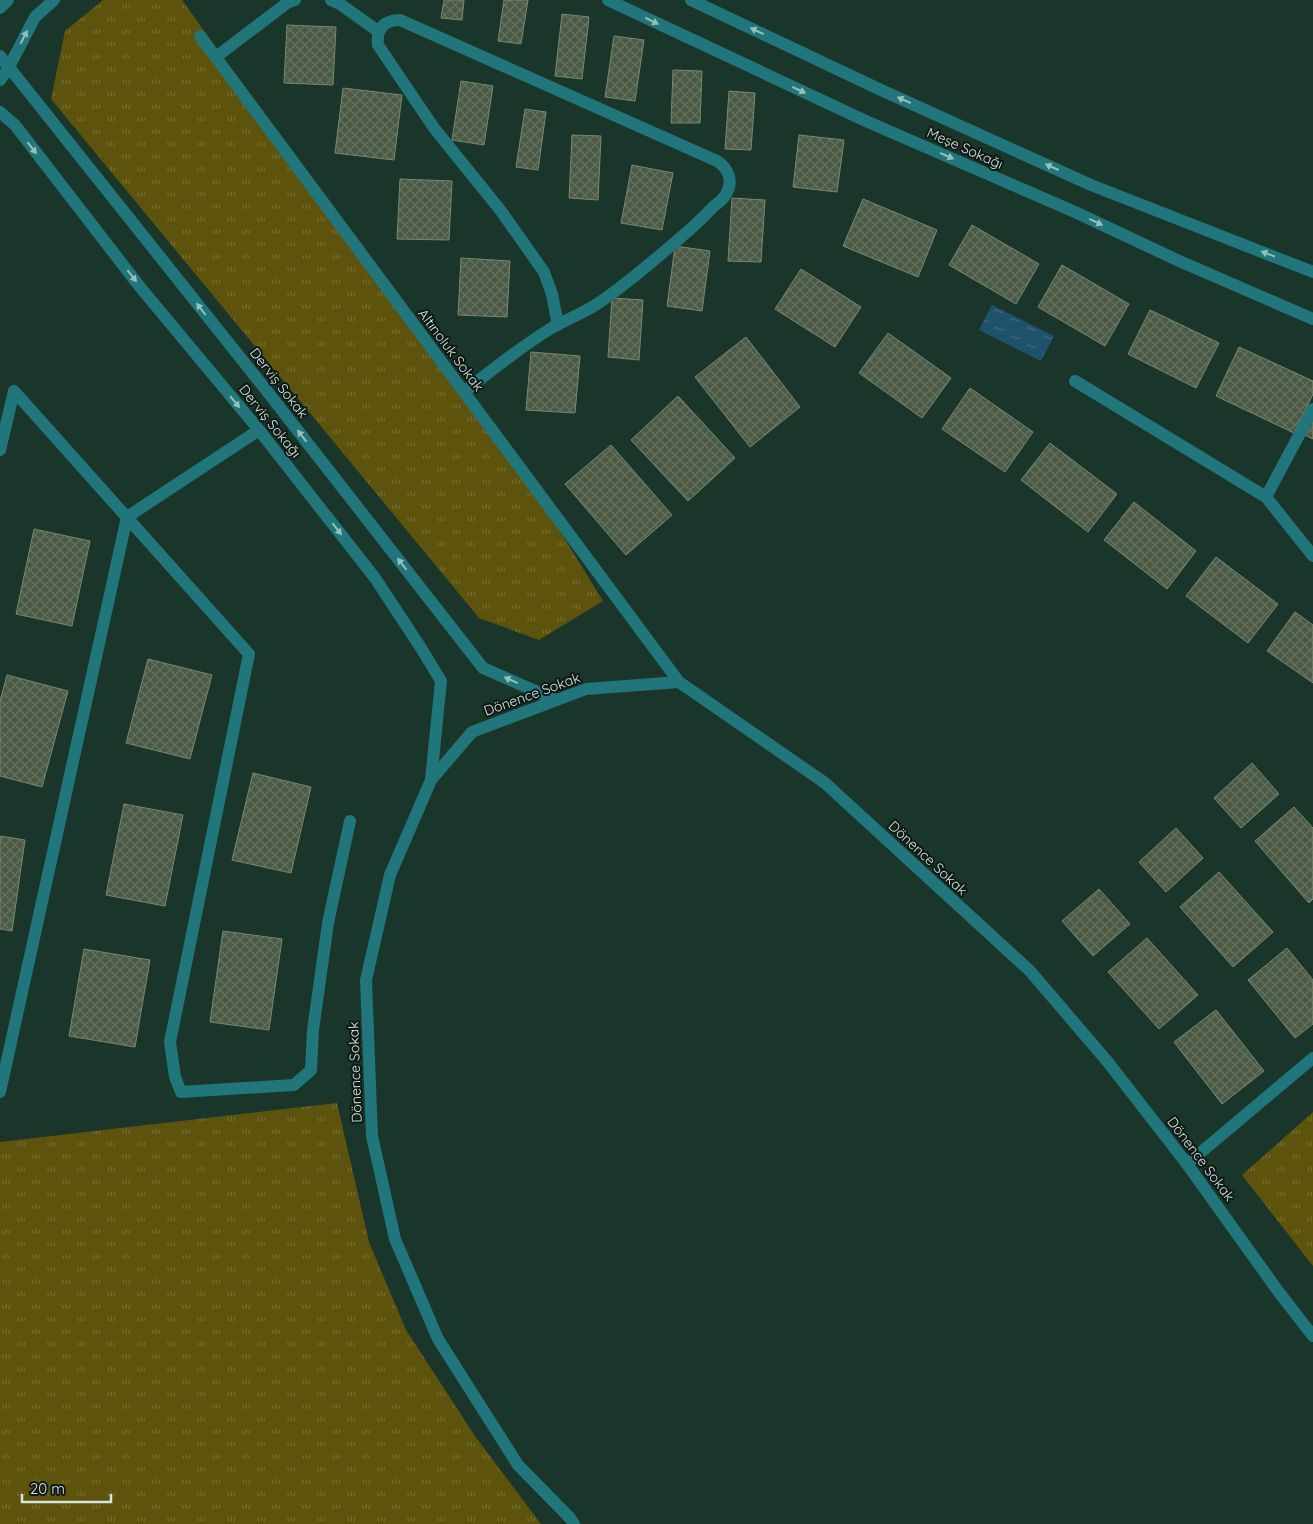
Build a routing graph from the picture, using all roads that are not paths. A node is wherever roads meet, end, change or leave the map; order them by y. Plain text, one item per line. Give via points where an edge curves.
1 (8, 0) edge
2 (54, 0) edge
3 (295, 0) edge
4 (331, 0) edge
5 (608, 0) edge
6 (691, 0) edge
7 (0, 8) edge
8 (378, 31) junction
9 (200, 36) dead end
10 (0, 56) edge
11 (216, 57) junction
12 (9, 67) junction
13 (0, 80) edge
14 (0, 112) edge
15 (1313, 272) edge
16 (1313, 319) edge
17 (558, 325) junction
18 (1075, 381) dead end
19 (464, 392) junction
20 (1313, 409) edge
21 (259, 430) junction
22 (0, 450) edge
23 (1266, 497) junction
24 (127, 517) junction
25 (1313, 556) edge
26 (679, 682) junction
27 (556, 700) junction
28 (431, 780) junction
29 (350, 821) dead end
30 (1313, 1058) edge
31 (0, 1092) edge
32 (1187, 1164) junction
33 (1313, 1336) edge
34 (571, 1522) edge

1 - 7 street
12 -> 2 street via 35,16
3 - 11 street
4 - 8 street
5 -> 16 street, Meşe Sokağı via 868,122
15 -> 6 street, Meşe Sokağı via 1091,185
8 - 17 street via 378,45 388,62 544,272
8 - 17 street via 387,22 400,20 717,160 727,170 730,182 726,195 695,225 626,284
9 - 11 street, Altınoluk Sokak
10 - 12 street, Derviş Sokak
11 - 19 street, Altınoluk Sokak
12 - 13 street
27 -> 12 street, Derviş Sokak via 483,668
14 -> 21 street, Derviş Sokağı via 15,125 140,287
17 - 19 street via 519,349
18 - 23 street
19 - 26 street, Altınoluk Sokak
20 - 23 street
21 - 24 street
21 -> 28 street, Derviş Sokağı via 376,578 440,681
22 - 24 street via 14,391
23 - 25 street
24 - 29 street via 249,654 170,1042 175,1077 181,1092 294,1085 312,1070 313,1030 328,923
24 - 31 street
26 - 27 street, Dönence Sokak via 586,689
26 - 32 street, Dönence Sokak via 825,783 1030,972 1107,1061
27 - 28 street, Dönence Sokak via 472,732
28 - 34 street, Dönence Sokak via 390,876 366,980 372,1136 395,1239 438,1339 518,1464
30 - 32 street
32 - 33 street, Dönence Sokak

